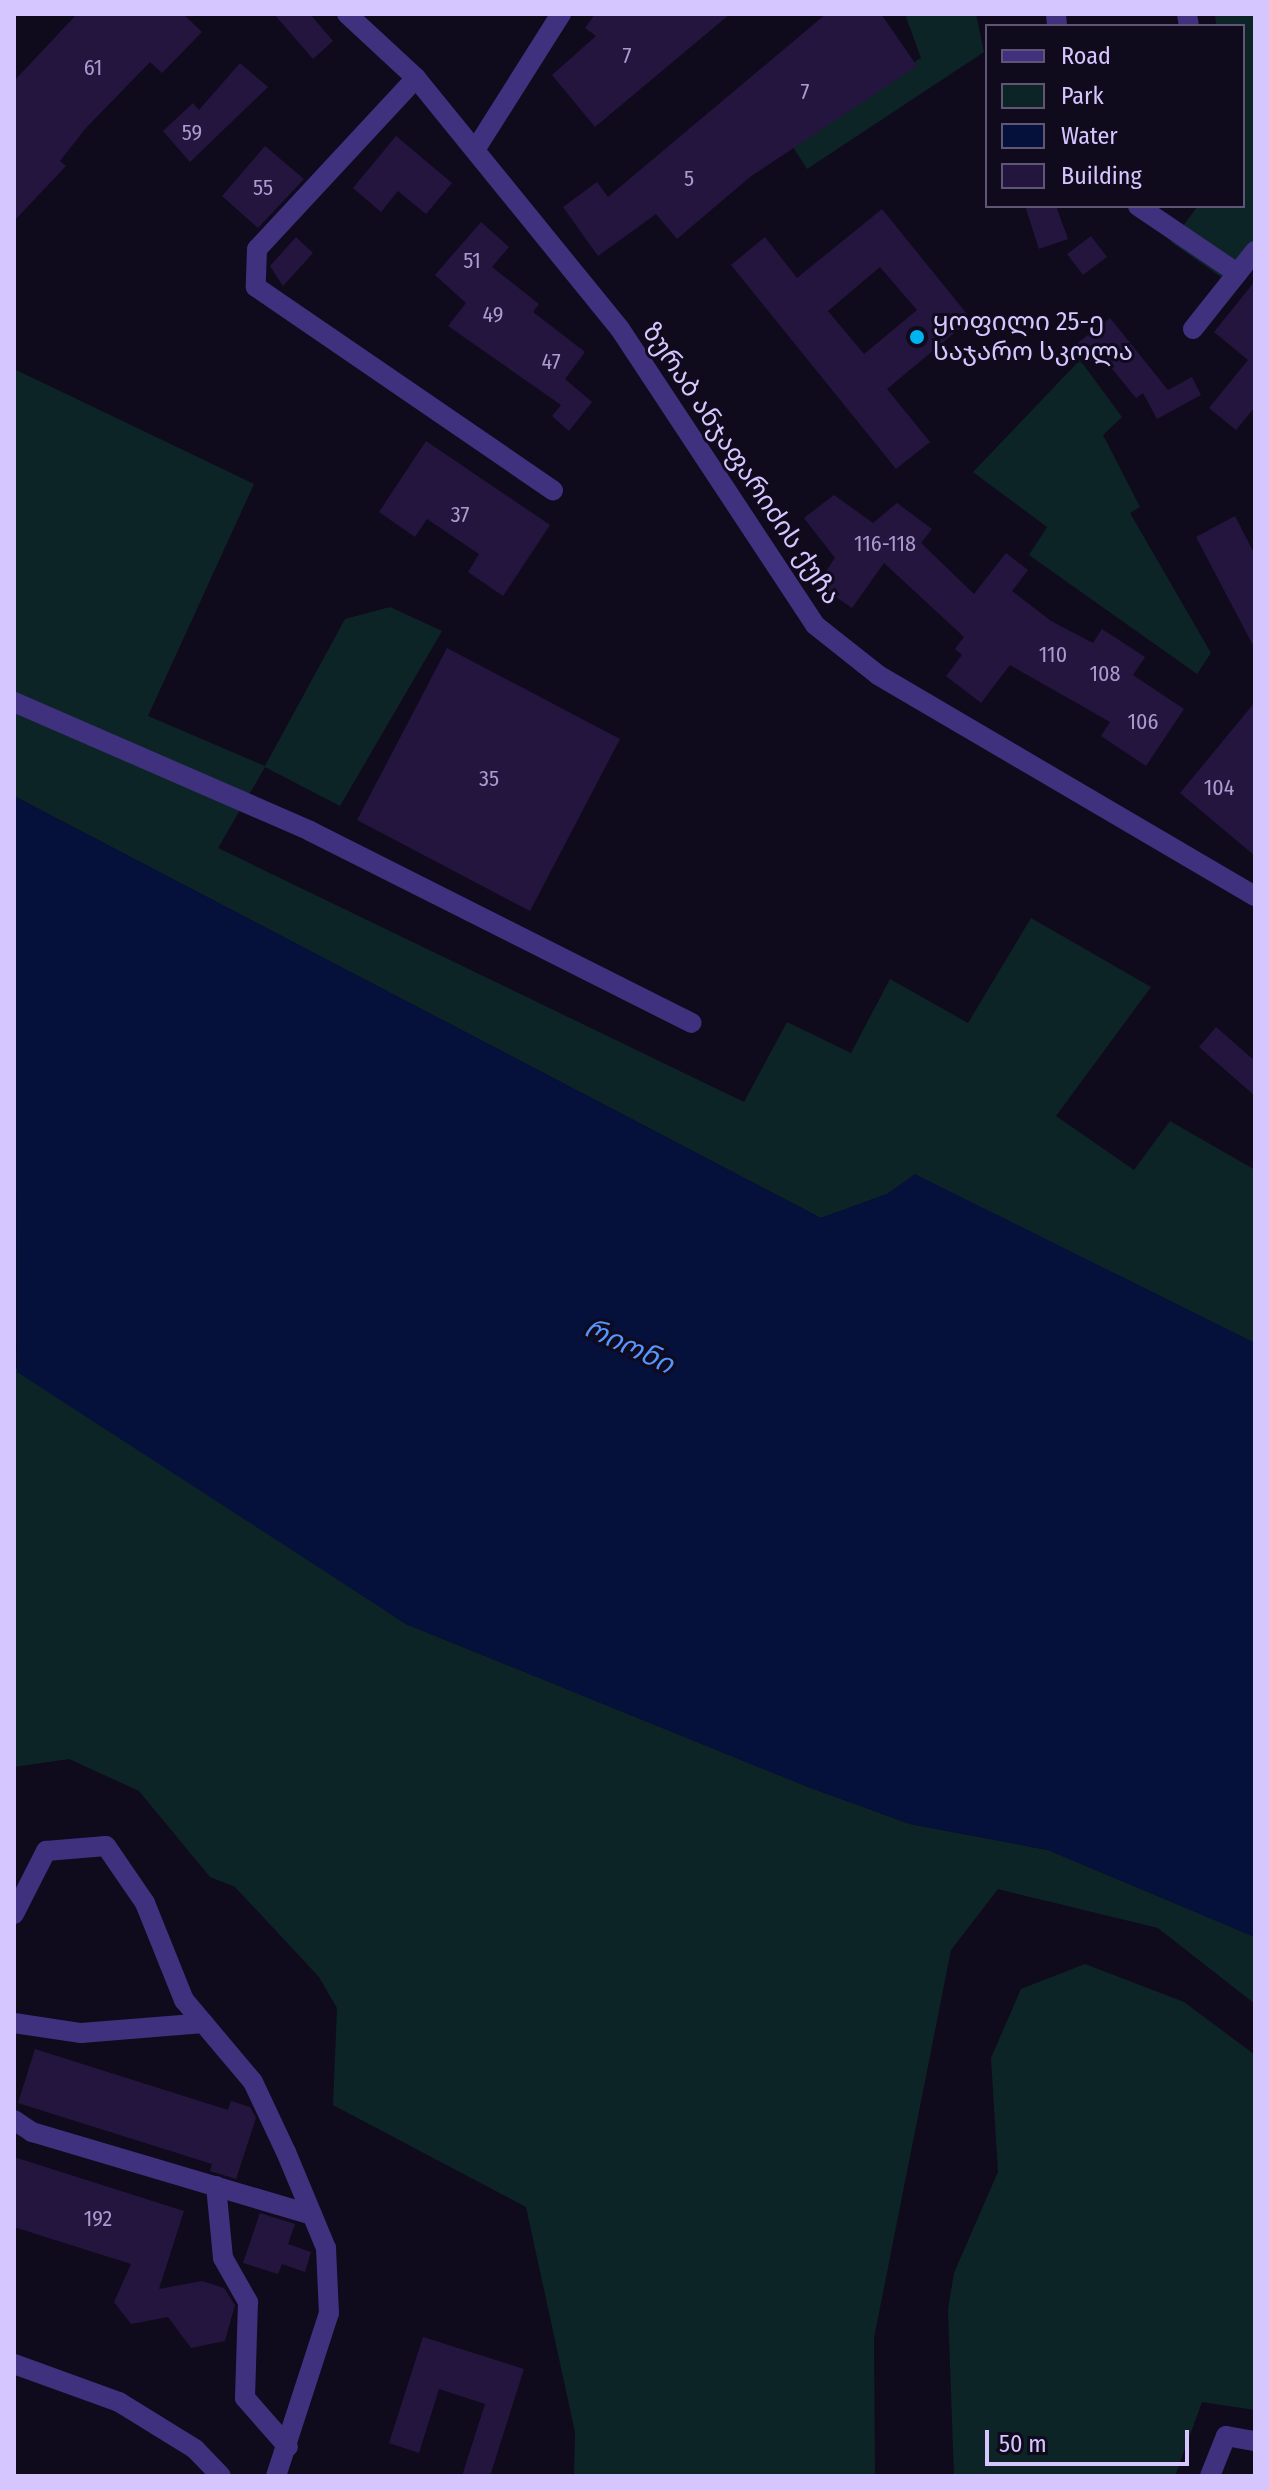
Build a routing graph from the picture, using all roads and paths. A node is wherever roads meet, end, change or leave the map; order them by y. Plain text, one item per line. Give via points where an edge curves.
1 (347, 14) edge
2 (561, 14) edge
3 (416, 78) junction
4 (475, 150) junction
5 (1164, 213) edge
6 (1255, 251) edge
7 (1237, 273) junction
8 (1193, 329) dead end
9 (553, 490) dead end
10 (14, 702) edge
11 (1255, 896) edge
12 (691, 1023) dead end
13 (14, 1914) edge
14 (14, 2023) edge
15 (204, 2023) junction
16 (14, 2120) edge
17 (216, 2186) junction
18 (312, 2215) junction
19 (14, 2364) edge
20 (1255, 2441) edge
21 (288, 2447) junction
22 (221, 2476) edge
23 (276, 2476) edge
24 (1210, 2476) edge

1 - 3 street, ზურაბ ანჯაფარიძის ქუჩა
2 - 4 street
3 - 4 street, ზურაბ ანჯაფარიძის ქუჩა
3 - 9 street via 257,249 256,287
4 - 11 street, ზურაბ ანჯაფარიძის ქუჩა via 620,329 815,625 878,675
5 - 7 street
6 - 7 street
7 - 8 street
10 - 12 street via 310,831
13 - 15 street via 46,1851 106,1846 145,1903 184,2000
14 - 15 street via 81,2033
15 - 18 street via 253,2082
16 - 17 street via 32,2132
17 - 18 street
17 - 21 street via 223,2258 248,2302 245,2398
18 - 21 street via 326,2248 329,2313
19 - 22 street via 119,2402 195,2449
20 - 24 street via 1226,2436
21 - 23 street

